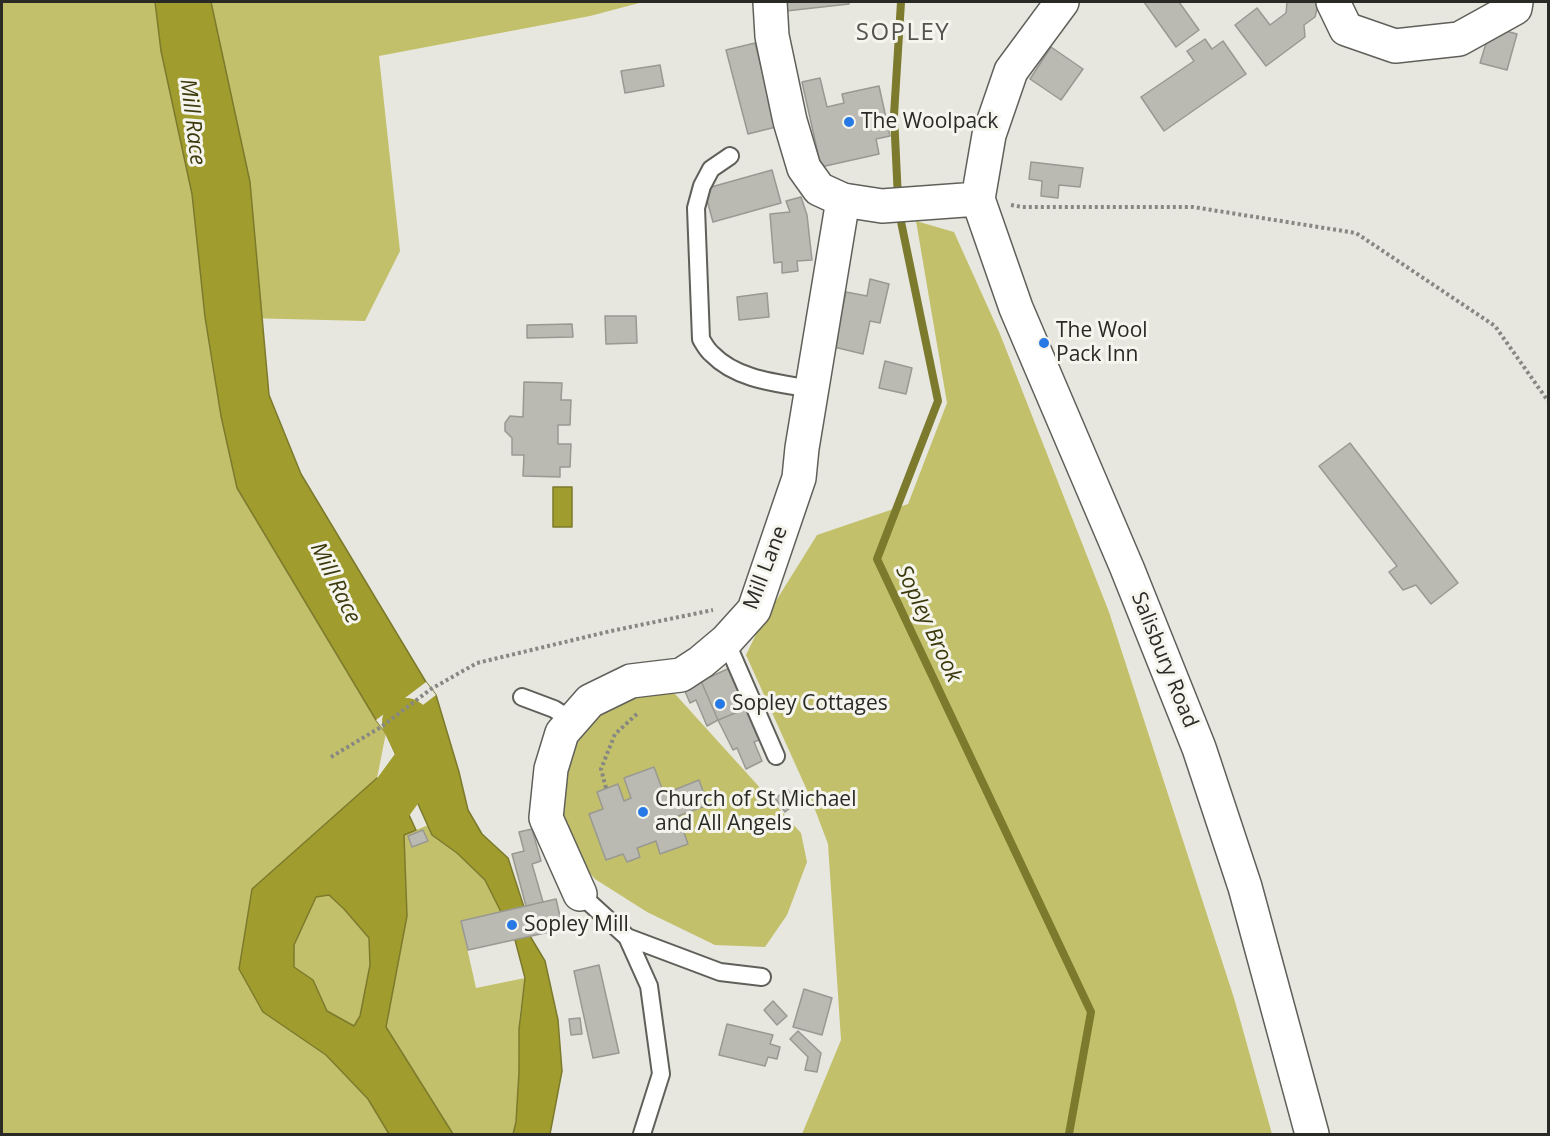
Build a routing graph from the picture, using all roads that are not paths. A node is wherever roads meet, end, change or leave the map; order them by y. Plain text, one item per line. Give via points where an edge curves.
1 (770, 2) edge
2 (1062, 2) edge
3 (1333, 2) edge
4 (1516, 2) edge
5 (730, 156) dead end
6 (978, 199) junction
7 (843, 200) junction
8 (812, 389) junction
9 (726, 641) junction
10 (522, 696) dead end
11 (573, 721) junction
12 (776, 756) dead end
13 (580, 894) joint
14 (627, 937) junction
15 (762, 977) dead end
16 (642, 1134) edge
17 (1312, 1134) edge

1 - 7 main road via 772,36 804,168 819,189
2 - 6 main road via 1011,71 989,135
3 - 4 main road via 1346,29 1395,45 1459,39 1515,8
5 - 8 lane via 711,169 696,208 701,339 711,354 727,366 756,379
6 - 7 main road via 882,206
6 - 17 main road, Salisbury Road via 1016,308 1199,748 1245,887
7 - 8 main road, Mill Lane
8 - 9 main road, Mill Lane via 799,478 754,610
9 - 11 main road, Mill Lane via 681,675 631,681 590,701
9 - 12 lane
10 - 11 lane
11 - 13 main road, Mill Lane via 562,733 551,769 546,818
13 - 14 lane
14 - 15 lane via 720,972
14 - 16 lane via 650,986 661,1074

